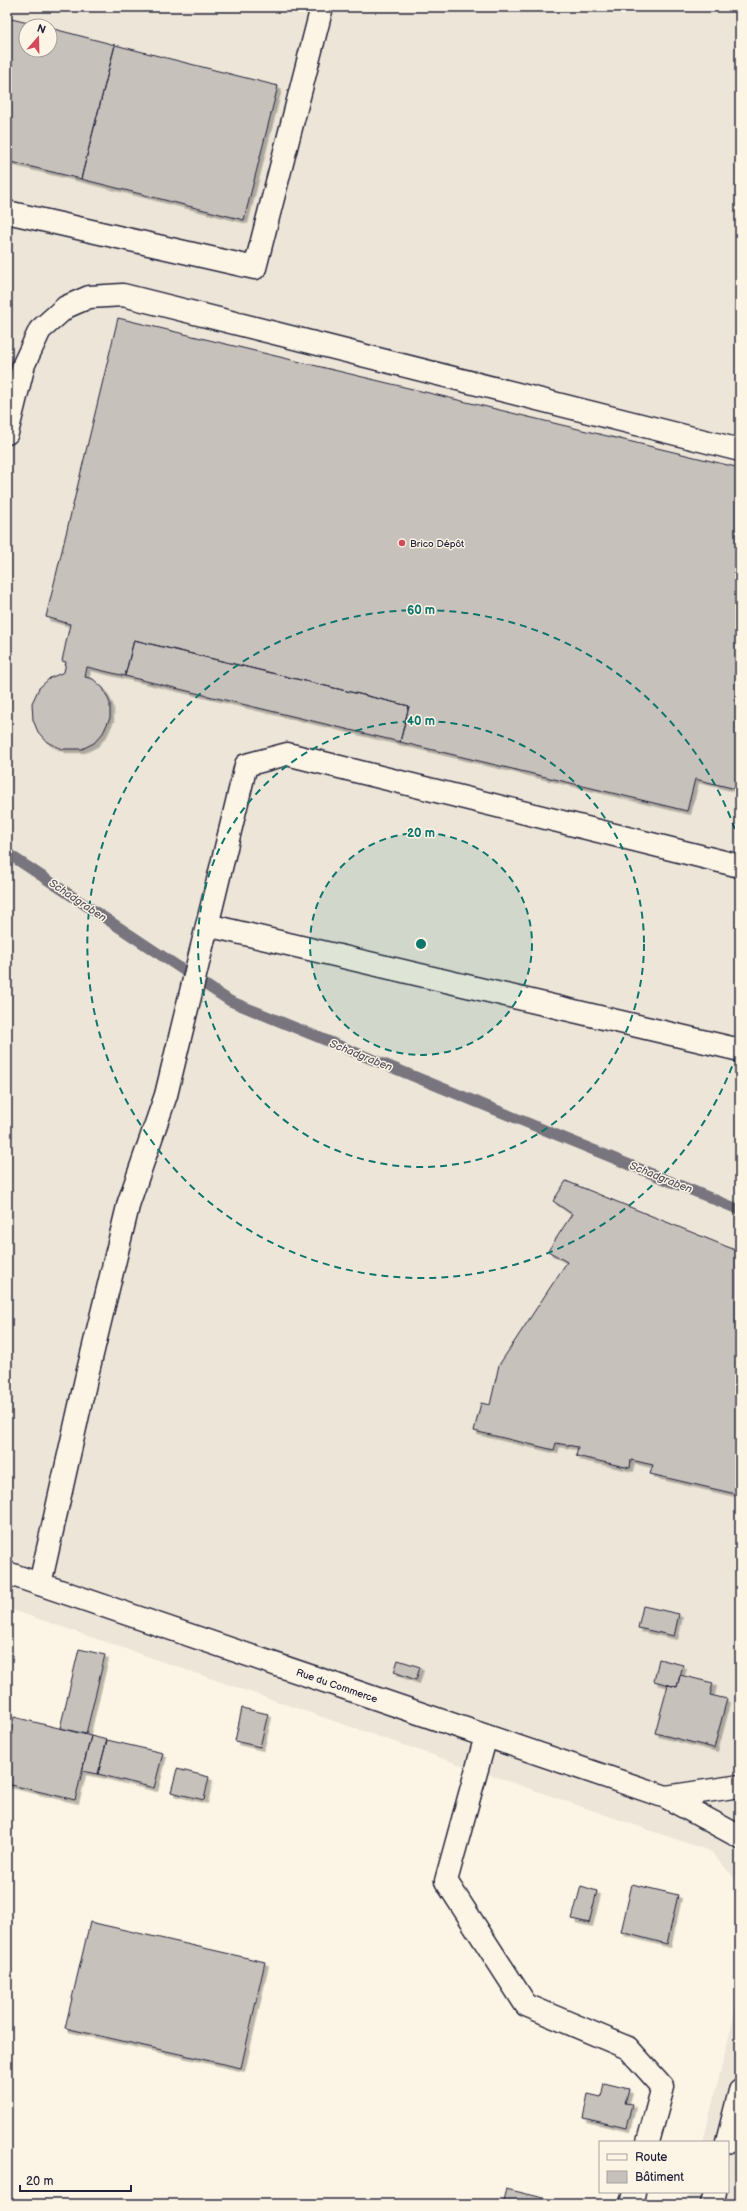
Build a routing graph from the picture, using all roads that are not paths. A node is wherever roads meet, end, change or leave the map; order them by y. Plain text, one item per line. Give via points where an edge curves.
1 (322, 7) edge
2 (7, 212) edge
3 (7, 433) edge
4 (740, 450) edge
5 (740, 866) edge
6 (208, 925) junction
7 (740, 1050) edge
8 (7, 1573) edge
9 (40, 1584) junction
10 (486, 1736) junction
11 (740, 1786) edge
12 (666, 1798) junction
13 (740, 1837) edge
14 (740, 2091) edge
15 (648, 2141) edge
16 (727, 2141) edge
17 (634, 2193) edge
18 (714, 2193) edge
19 (631, 2204) edge
20 (712, 2204) edge

1 - 2 street via 255,268
3 - 4 street via 24,364 40,330 66,307 89,297 123,295
5 - 6 street via 287,754 246,765
6 - 7 street
6 - 9 street via 166,1095 129,1202
8 - 9 street, Rue du Commerce
9 - 10 street, Rue du Commerce
10 - 12 street, Rue du Commerce
10 - 15 street via 446,1881 526,2005 628,2048 663,2087
11 - 12 street, Rue du Commerce
12 - 13 street, Rue du Commerce
14 - 16 street
17 - 19 street
18 - 20 street

